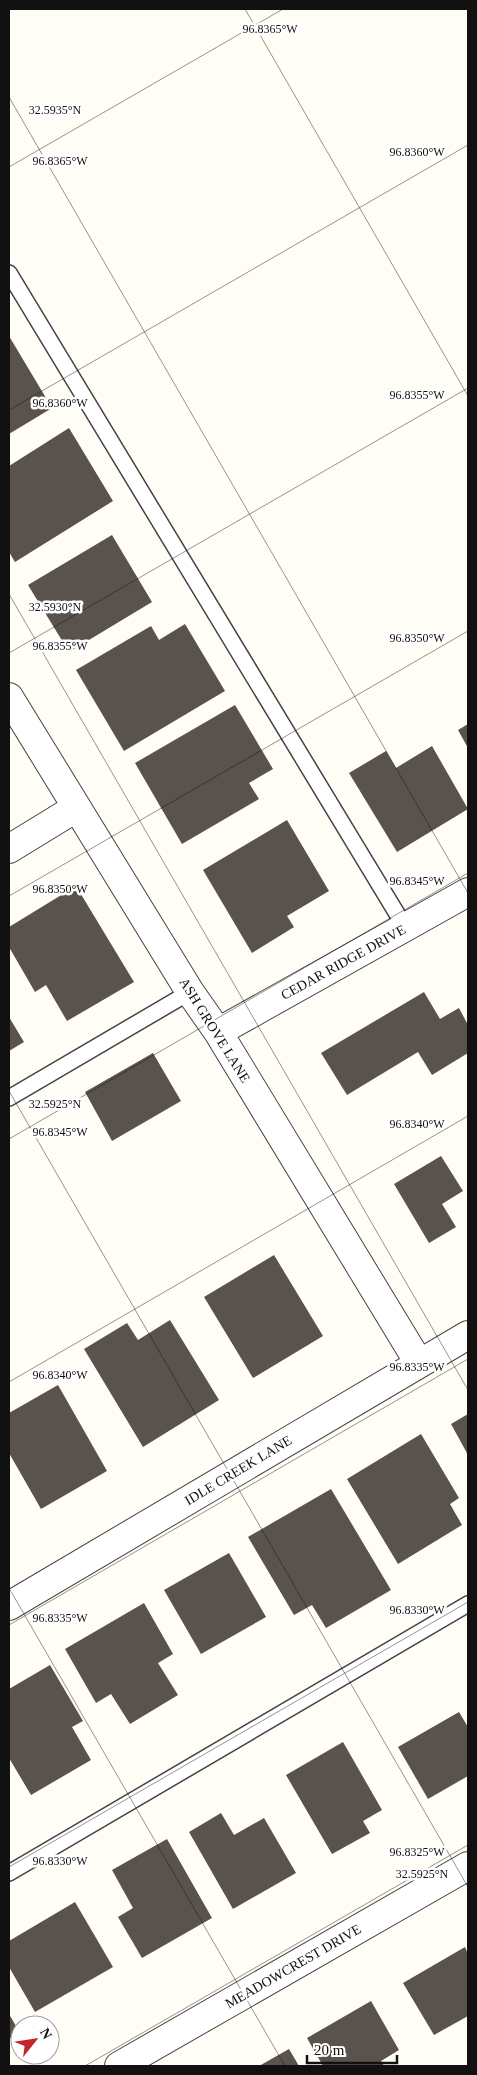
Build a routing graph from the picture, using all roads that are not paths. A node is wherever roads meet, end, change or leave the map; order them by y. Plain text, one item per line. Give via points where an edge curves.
1 (9, 273) edge
2 (9, 698) edge
3 (76, 808) junction
4 (9, 849) edge
5 (468, 892) edge
6 (405, 927) junction
7 (190, 992) junction
8 (218, 1032) junction
9 (9, 1098) edge
10 (468, 1335) edge
11 (420, 1363) junction
12 (468, 1604) edge
13 (9, 1606) edge
14 (468, 1866) edge
15 (9, 1873) edge
16 (119, 2066) edge

1 - 6 lane
2 - 3 street, ASH GROVE LANE
3 - 4 street
3 - 7 street, ASH GROVE LANE
5 - 6 street, CEDAR RIDGE DRIVE
6 - 8 street, CEDAR RIDGE DRIVE
7 - 8 street, ASH GROVE LANE
7 - 9 lane
8 - 11 street, ASH GROVE LANE
10 - 11 street, IDLE CREEK LANE
11 - 13 street, IDLE CREEK LANE
12 - 15 lane
14 - 16 street, MEADOWCREST DRIVE

